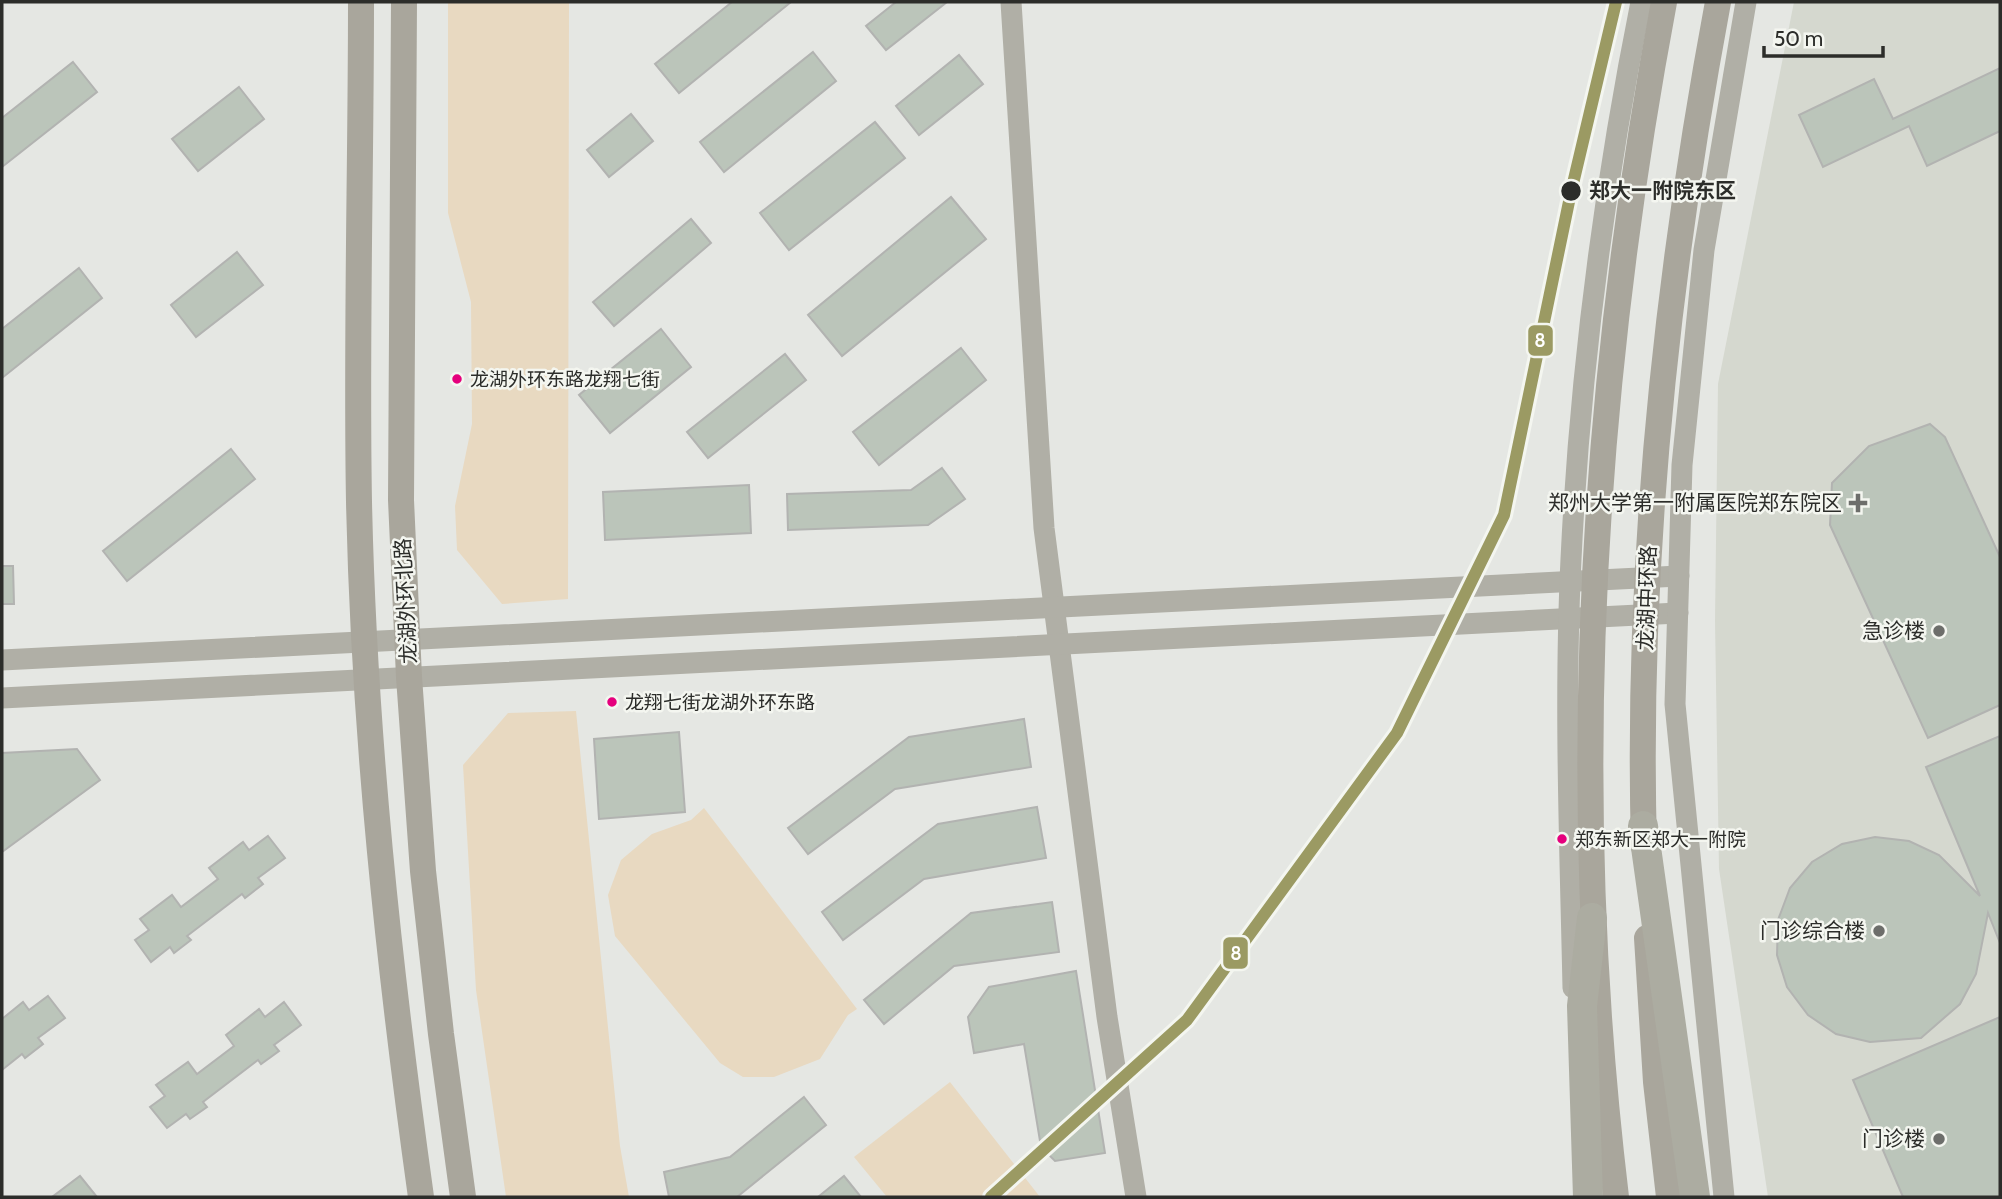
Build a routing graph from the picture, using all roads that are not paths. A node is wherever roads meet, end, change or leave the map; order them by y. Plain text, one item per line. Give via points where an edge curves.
1 (362, 2) edge
2 (404, 2) edge
3 (1011, 2) edge
4 (1641, 2) edge
5 (1664, 2) edge
6 (1718, 2) edge
7 (1746, 2) edge
8 (1679, 576) junction
9 (1571, 581) junction
10 (1054, 607) junction
11 (1678, 614) junction
12 (1570, 619) junction
13 (408, 639) junction
14 (365, 642) junction
15 (1059, 644) junction
16 (2, 660) edge
17 (409, 677) junction
18 (367, 679) junction
19 (2, 698) edge
20 (1643, 826) junction
21 (1592, 918) junction
22 (1723, 1189) edge
23 (421, 1197) edge
24 (463, 1197) edge
25 (1136, 1197) edge
26 (1575, 1197) edge
27 (1588, 1197) edge
28 (1616, 1197) edge
29 (1658, 1197) edge
30 (1669, 1197) edge
31 (1695, 1197) edge

1 - 14 main road, 龙湖外环北路 via 359,501
2 - 13 main road, 龙湖外环北路 via 401,500
3 - 10 street via 1044,528
4 - 9 street via 1615,132 1585,358
5 - 21 main road via 1620,283 1598,537 1589,703
6 - 20 main road, 龙湖中环路 via 1695,124 1668,326 1649,530
7 - 8 street via 1704,250 1682,465
8 - 9 street
8 - 11 street
9 - 10 street
9 - 12 street
10 - 13 street
10 - 15 street
11 - 12 street
11 - 22 street via 1675,704
12 - 15 street
12 - 26 street
13 - 14 street
13 - 17 main road, 龙湖外环北路
14 - 16 street
14 - 18 main road, 龙湖外环北路
15 - 17 street
15 - 25 street via 1107,1017
17 - 18 street
17 - 24 main road, 龙湖外环北路 via 423,871
18 - 19 street
18 - 23 main road, 龙湖外环北路 via 384,902
20 - 30 main road, 龙湖中环路 via 1654,1056
20 - 31 highway
21 - 27 highway via 1583,1006
21 - 28 main road via 1599,1043
22 - 29 street

